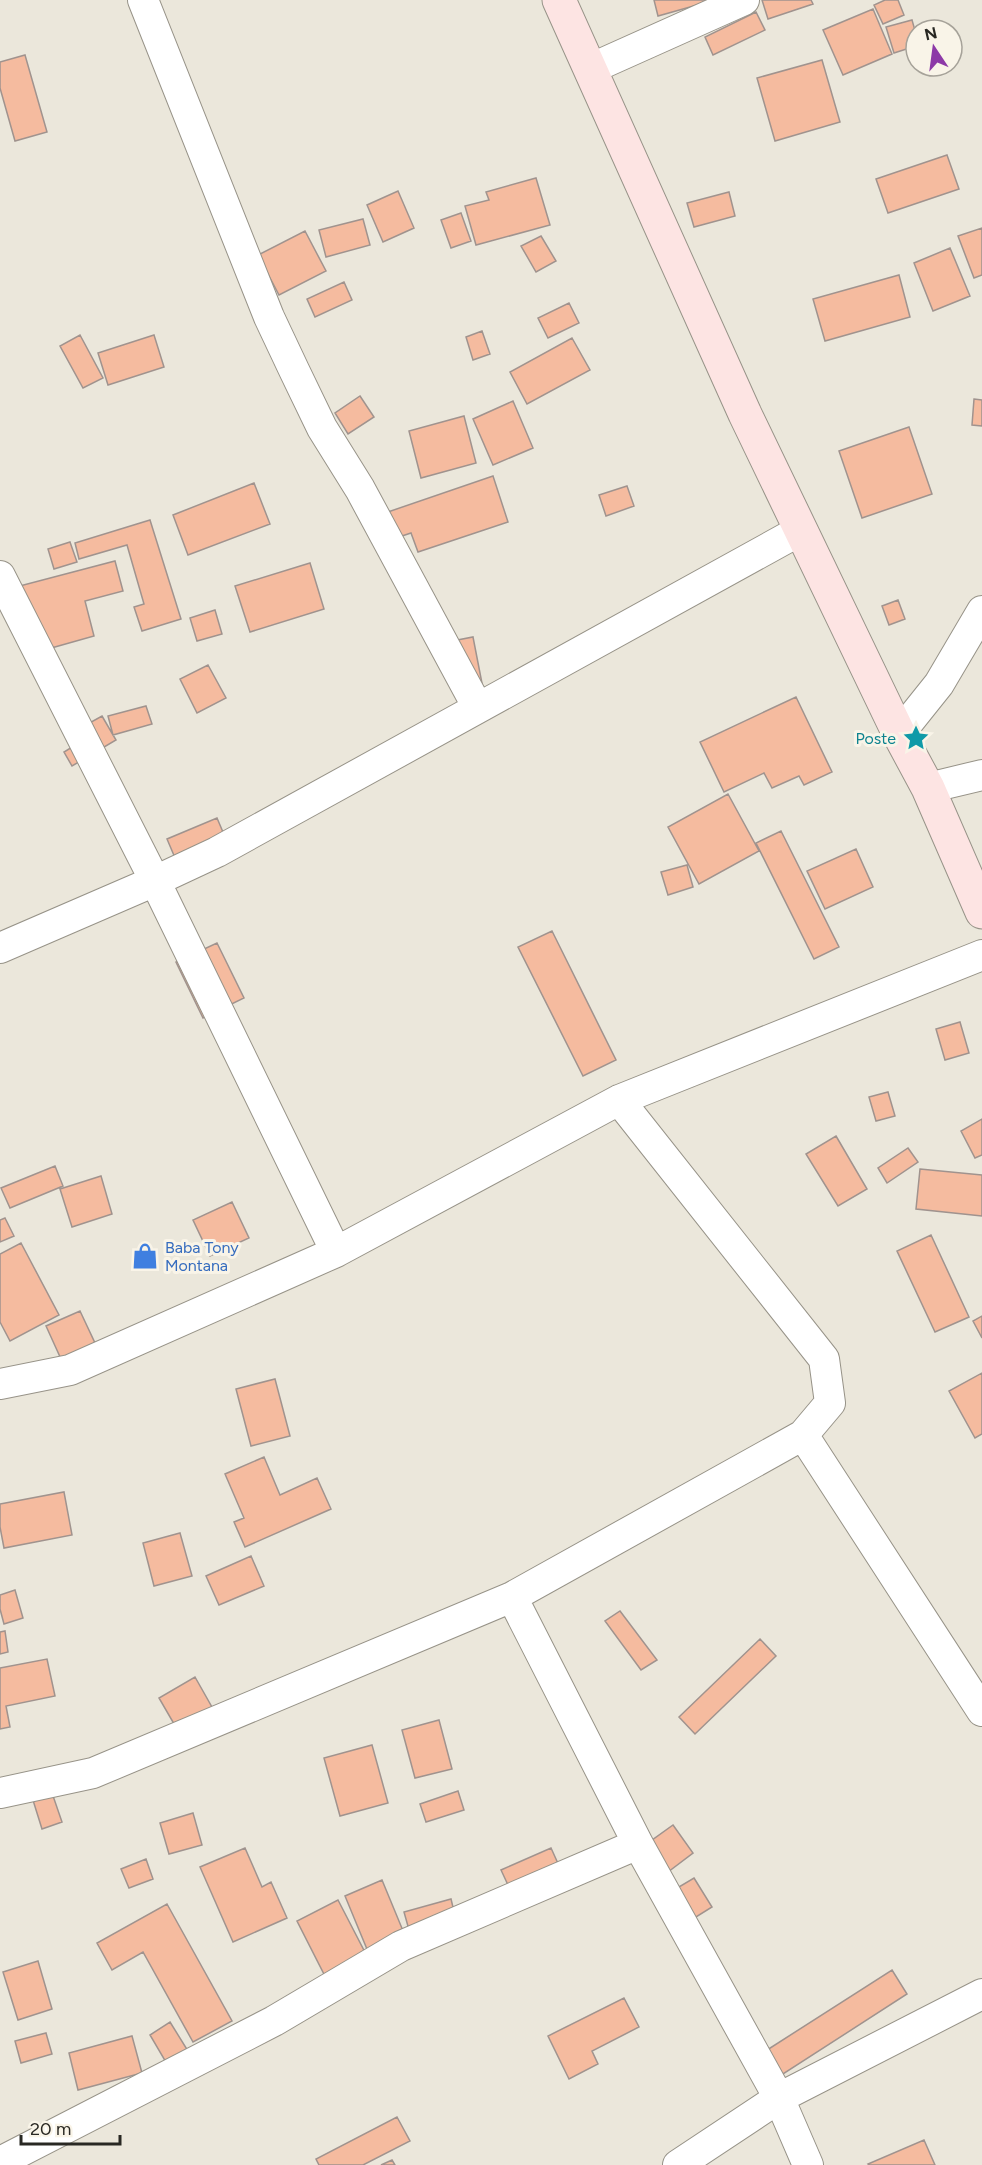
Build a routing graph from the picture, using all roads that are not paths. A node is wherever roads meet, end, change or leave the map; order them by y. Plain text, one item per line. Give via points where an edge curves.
1 (143, 0) edge
2 (559, 0) edge
3 (744, 0) edge
4 (590, 69) junction
5 (801, 530) junction
6 (0, 576) edge
7 (982, 611) edge
8 (478, 708) junction
9 (899, 734) junction
10 (982, 775) edge
11 (928, 788) junction
12 (155, 881) junction
13 (982, 912) edge
14 (0, 948) edge
15 (982, 955) edge
16 (619, 1100) junction
17 (336, 1252) junction
18 (0, 1384) edge
19 (802, 1435) junction
20 (512, 1597) junction
21 (982, 1711) edge
22 (0, 1793) edge
23 (638, 1844) junction
24 (982, 1994) edge
25 (779, 2098) junction
26 (0, 2162) edge
27 (678, 2165) edge
28 (808, 2165) edge

1 - 8 street via 269,317 294,370 322,428 360,489
2 - 4 street
3 - 4 street
4 - 5 street
5 - 8 street
5 - 9 street
6 - 12 street
7 - 9 street via 939,684
8 - 12 street via 217,852
9 - 11 street
10 - 11 street
11 - 13 street
12 - 14 street
12 - 17 street
15 - 16 street
16 - 17 street
16 - 19 street via 824,1359 830,1403
17 - 18 street via 70,1370
19 - 20 street
19 - 21 street
20 - 22 street via 93,1773
20 - 23 street
23 - 25 street
23 - 26 street via 401,1946 274,2021
24 - 25 street
25 - 27 street
25 - 28 street

